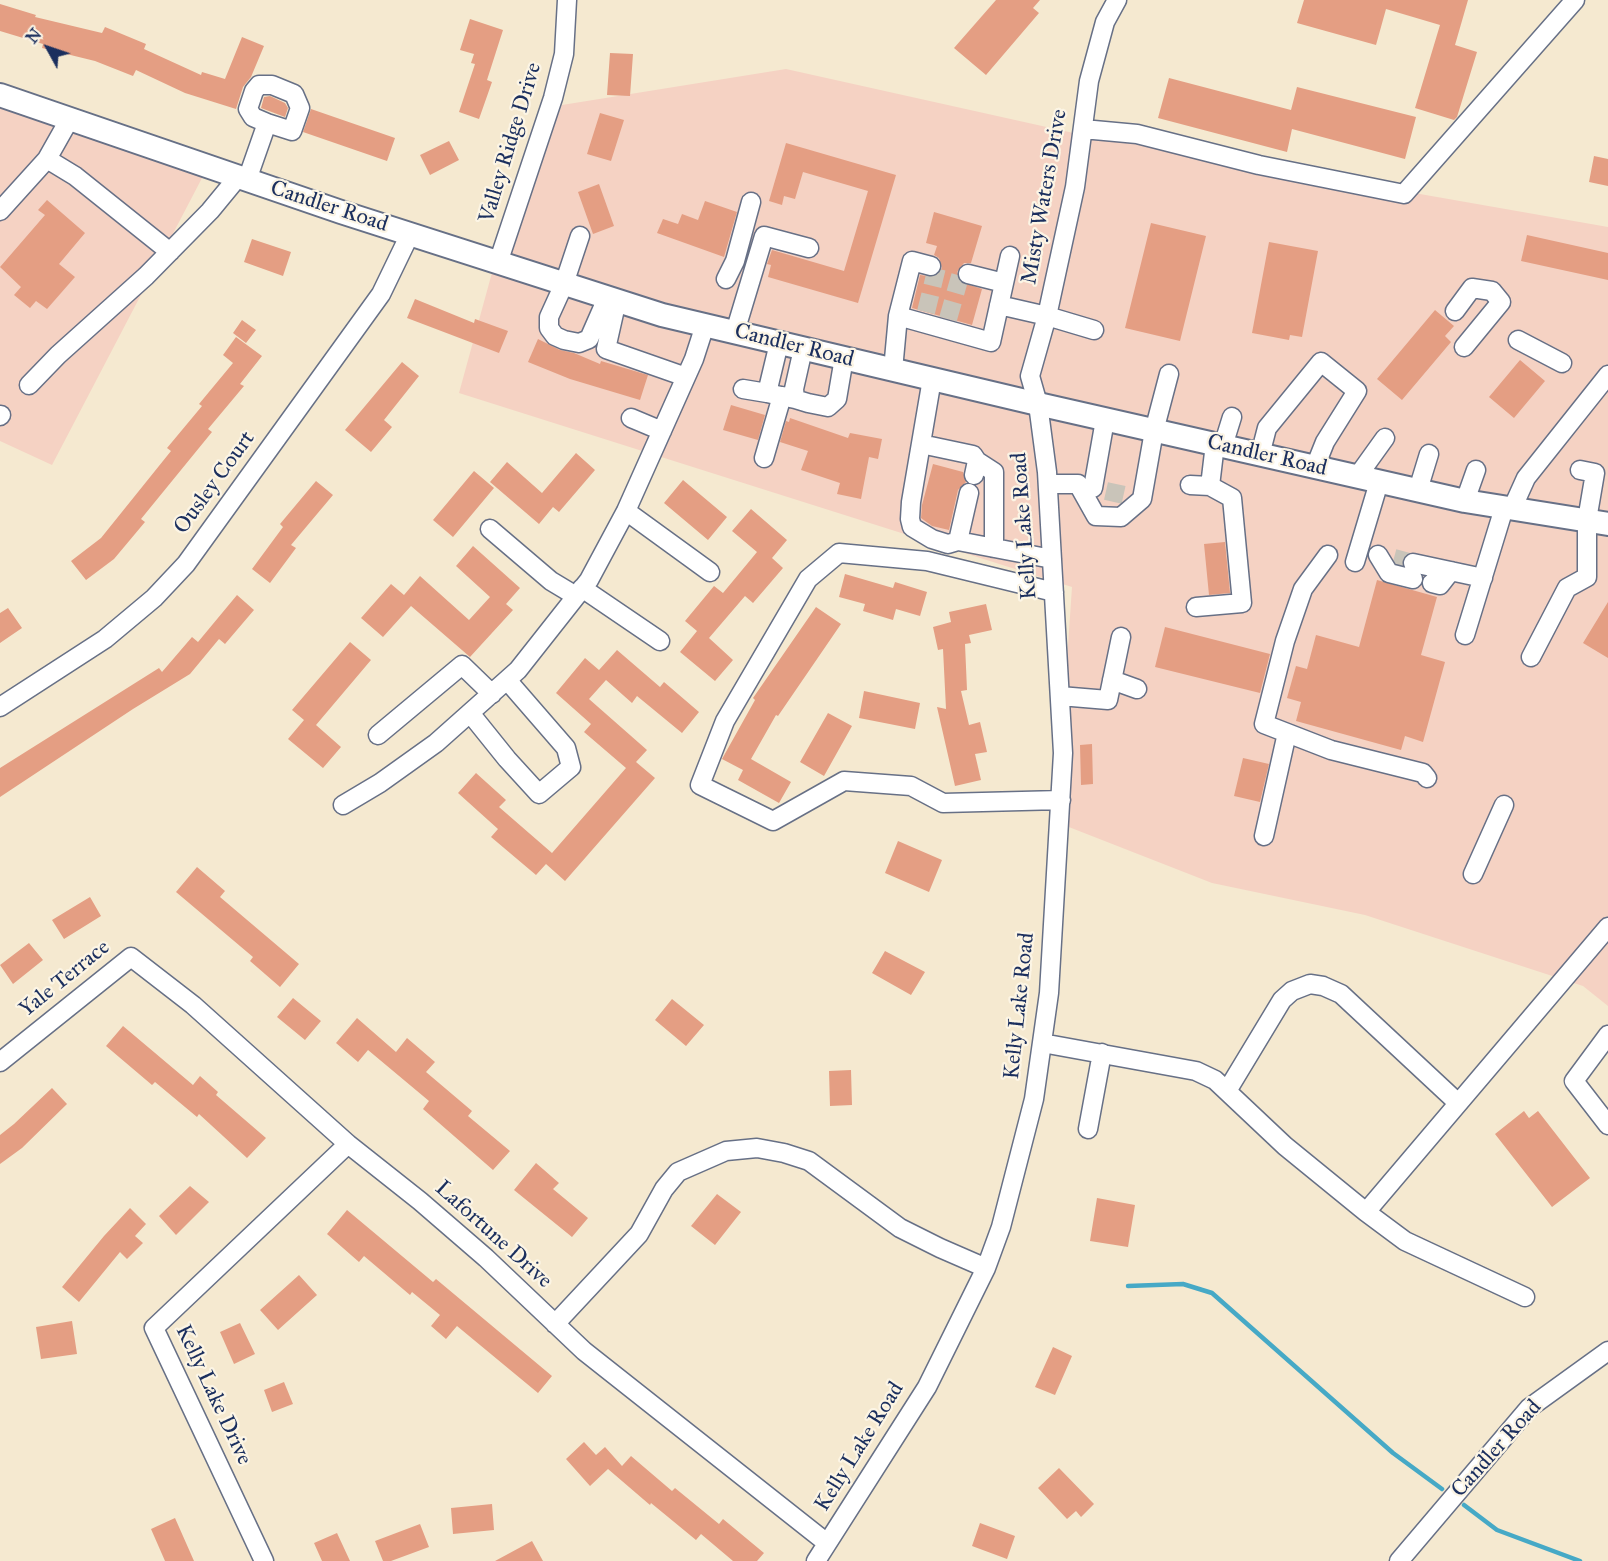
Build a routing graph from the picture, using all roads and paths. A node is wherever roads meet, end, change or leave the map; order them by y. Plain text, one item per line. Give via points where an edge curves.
1 (567, 0) edge
2 (1117, 0) edge
3 (1575, 0) edge
4 (0, 95) edge
5 (69, 120) junction
6 (267, 123) dead end
7 (1083, 129) junction
8 (46, 159) junction
9 (242, 179) junction
10 (751, 202) dead end
11 (1, 209) edge
12 (410, 234) junction
13 (580, 236) dead end
14 (809, 248) dead end
15 (170, 252) junction
16 (1010, 256) dead end
17 (498, 263) junction
18 (931, 266) dead end
19 (968, 274) dead end
20 (1004, 283) junction
21 (564, 284) junction
22 (749, 285) junction
23 (612, 299) junction
24 (999, 305) junction
25 (1455, 310) dead end
26 (898, 316) junction
27 (1047, 316) junction
28 (705, 325) junction
29 (1094, 330) dead end
30 (735, 332) junction
31 (1518, 340) dead end
32 (779, 343) junction
33 (1464, 347) dead end
34 (803, 349) junction
35 (843, 358) junction
36 (1562, 363) dead end
37 (893, 370) junction
38 (1169, 374) dead end
39 (1608, 375) edge
40 (686, 377) junction
41 (932, 379) junction
42 (29, 385) dead end
43 (743, 389) dead end
44 (781, 396) junction
45 (1038, 404) junction
46 (1232, 417) dead end
47 (631, 418) dead end
48 (1106, 420) junction
49 (662, 431) junction
50 (1154, 431) junction
51 (1385, 438) dead end
52 (921, 444) junction
53 (1219, 445) junction
54 (1429, 454) dead end
55 (1260, 455) junction
56 (764, 458) dead end
57 (1315, 467) junction
58 (1476, 470) dead end
59 (1580, 470) dead end
60 (1357, 477) junction
61 (1379, 482) junction
62 (1048, 484) junction
63 (1190, 485) dead end
64 (1210, 486) junction
65 (1100, 489) junction
66 (1418, 490) junction
67 (969, 493) dead end
68 (1142, 499) junction
69 (1465, 501) junction
70 (1508, 508) junction
71 (626, 511) junction
72 (1598, 522) edge
73 (490, 530) dead end
74 (958, 541) junction
75 (994, 548) junction
76 (1328, 555) dead end
77 (1052, 559) junction
78 (710, 572) dead end
79 (1451, 572) junction
80 (1483, 578) junction
81 (1432, 583) dead end
82 (579, 592) junction
83 (1054, 592) junction
84 (1196, 606) dead end
85 (1465, 635) dead end
86 (1121, 637) dead end
87 (660, 641) dead end
88 (1531, 657) dead end
89 (507, 680) junction
90 (1112, 680) junction
91 (1137, 689) dead end
92 (492, 694) junction
93 (1060, 696) junction
94 (0, 707) edge
95 (470, 713) junction
96 (1287, 733) junction
97 (378, 735) dead end
98 (1427, 778) dead end
99 (1061, 800) junction
100 (1504, 805) dead end
101 (343, 806) dead end
102 (1264, 836) dead end
103 (1473, 874) dead end
104 (1608, 927) edge
105 (131, 957) joint
106 (1608, 1035) edge
107 (1042, 1043) junction
108 (1102, 1053) junction
109 (0, 1062) edge
110 (1227, 1091) junction
111 (1458, 1103) junction
112 (1608, 1125) edge
113 (1088, 1129) dead end
114 (348, 1144) junction
115 (1366, 1212) junction
116 (986, 1268) junction
117 (1526, 1297) dead end
118 (555, 1324) junction
119 (1608, 1351) edge
120 (827, 1543) junction
121 (264, 1561) edge
122 (816, 1561) edge
123 (1399, 1561) edge

1 - 17 street, Valley Ridge Drive via 564,54 554,98
2 - 7 street, Misty Waters Drive via 1105,22 1089,81
3 - 7 street via 1404,194 1259,165 1137,134
4 - 5 main road, Candler Road
5 - 8 street
5 - 9 main road, Candler Road
6 - 9 street
7 - 27 street, Misty Waters Drive via 1075,187
8 - 11 street
8 - 15 street via 75,176
9 - 12 main road, Candler Road
9 - 15 street
10 - 22 street via 735,261 721,278
12 - 17 main road, Candler Road
12 - 94 street, Ousley Court via 381,294 186,564 154,598 105,639
13 - 21 street
14 - 22 street via 764,236
15 - 42 street
16 - 20 street
17 - 21 main road, Candler Road
18 - 26 street via 912,261
19 - 20 street
20 - 24 street
21 - 23 main road, Candler Road
21 - 23 street via 549,317 549,328 564,340 579,343 589,339
22 - 30 street
23 - 28 main road, Candler Road
23 - 40 street via 606,349
24 - 26 street via 991,342 947,324
24 - 27 street
25 - 33 street via 1473,288 1492,291 1502,302
26 - 37 street
27 - 29 street
27 - 45 street, Misty Waters Drive via 1030,376
28 - 30 main road, Candler Road
28 - 40 street
30 - 32 main road, Candler Road
31 - 36 street
32 - 34 main road, Candler Road
32 - 44 street
34 - 35 main road, Candler Road
34 - 44 street via 794,389
35 - 37 main road, Candler Road
35 - 44 street via 833,404 828,407
37 - 41 main road, Candler Road
38 - 50 street
39 - 70 street via 1526,478
40 - 49 street
41 - 45 main road, Candler Road
41 - 52 street
43 - 44 street
44 - 56 street
45 - 48 main road, Candler Road
45 - 62 street, Kelly Lake Road
46 - 53 street
47 - 49 street
48 - 50 main road, Candler Road
48 - 65 street
49 - 71 street
50 - 53 main road, Candler Road
50 - 68 street
51 - 60 street
52 - 74 street via 911,502 912,526 932,539 948,544
52 - 75 street via 973,455 975,468 994,472
53 - 55 main road, Candler Road
53 - 64 street
54 - 66 street
55 - 57 main road, Candler Road
55 - 57 street via 1267,428 1322,362 1357,391 1325,442
57 - 60 main road, Candler Road
58 - 69 street
59 - 72 street via 1595,473
60 - 61 main road, Candler Road
61 - 66 main road, Candler Road
61 - 79 street via 1357,556 1386,557 1389,573
62 - 65 street
62 - 77 street, Kelly Lake Road
63 - 64 street
64 - 84 street via 1232,498 1242,603
65 - 68 street
65 - 68 street via 1096,516 1121,517
66 - 69 main road, Candler Road
67 - 74 street
69 - 70 main road, Candler Road
70 - 72 main road, Candler Road
70 - 80 street
71 - 78 street
71 - 82 street
72 - 88 street via 1587,577 1567,588
73 - 82 street via 551,580
74 - 75 street
75 - 77 street
76 - 96 street via 1303,589 1264,724
77 - 83 street, Kelly Lake Road
79 - 80 street
79 - 81 street via 1440,585
80 - 85 street
82 - 87 street
82 - 89 street
83 - 93 street, Kelly Lake Road
83 - 99 street via 927,561 839,553 808,579 725,721 700,785 774,821 843,781 911,786 943,802
86 - 90 street
89 - 92 street
89 - 95 street via 566,748 571,767 539,794
90 - 91 street
90 - 93 street via 1108,699
92 - 95 street
92 - 97 street via 462,665
93 - 99 street, Kelly Lake Road
95 - 101 street via 436,743
96 - 98 street via 1331,750 1423,773
96 - 102 street
99 - 107 street, Kelly Lake Road via 1049,993
100 - 103 street
104 - 111 street
105 - 109 street, Yale Terrace
105 - 114 street, Lafortune Drive via 193,1005
106 - 112 street via 1574,1081
107 - 108 street
107 - 116 street, Kelly Lake Road via 1034,1099 1001,1227
108 - 110 street via 1196,1071
108 - 113 street
110 - 111 street via 1282,1000 1310,984 1341,994
110 - 115 street
111 - 115 street
114 - 118 street, Lafortune Drive via 478,1251
114 - 121 street, Kelly Lake Drive via 154,1328
115 - 117 street via 1405,1240
116 - 118 street via 900,1228 809,1161 757,1148 726,1151 678,1172 639,1234
116 - 120 street, Kelly Lake Road via 927,1387
118 - 120 street, Lafortune Drive
119 - 123 street, Candler Road via 1529,1408
120 - 122 street, Kelly Lake Road

